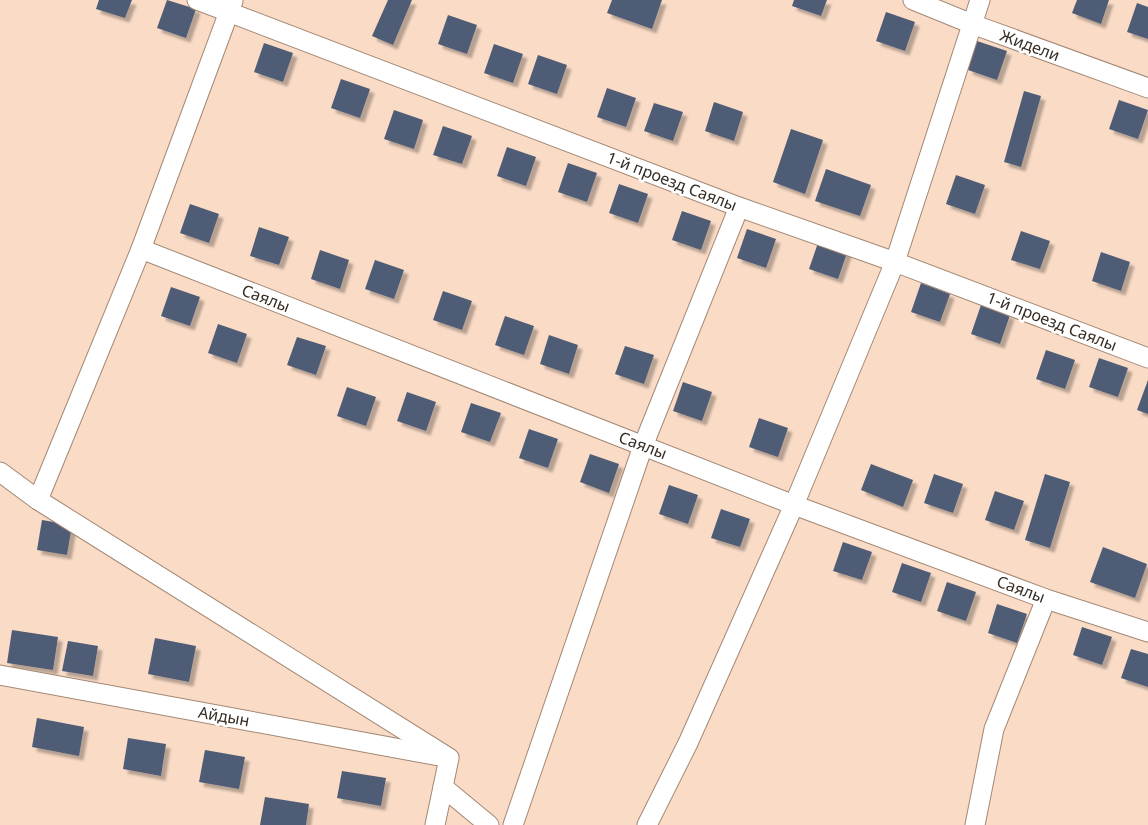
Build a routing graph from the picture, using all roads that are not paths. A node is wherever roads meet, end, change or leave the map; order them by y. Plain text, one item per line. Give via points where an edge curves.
1 (197, 0) edge
2 (913, 0) edge
3 (980, 0) edge
4 (231, 6) edge
5 (972, 24) junction
6 (1148, 88) edge
7 (739, 207) junction
8 (141, 249) junction
9 (895, 262) junction
10 (1148, 358) edge
11 (643, 446) junction
12 (0, 472) edge
13 (38, 500) junction
14 (794, 505) junction
15 (1046, 599) junction
16 (1148, 632) edge
17 (0, 675) edge
18 (449, 758) junction
19 (443, 787) junction
20 (435, 825) edge
21 (489, 825) edge
22 (513, 825) edge
23 (647, 825) edge
24 (975, 825) edge

1 - 4 street, 1-й проезд Саялы
2 - 5 street, Жидели
3 - 5 street
4 - 7 street, 1-й проезд Саялы
4 - 8 street
5 - 6 street, Жидели
5 - 9 street
7 - 9 street, 1-й проезд Саялы
7 - 11 street
8 - 11 street, Саялы
8 - 13 street
9 - 10 street, 1-й проезд Саялы
9 - 14 street
11 - 14 street, Саялы
11 - 22 street
12 - 13 street
13 - 18 street
14 - 15 street, Саялы
14 - 23 street via 688,744
15 - 16 street, Саялы
15 - 24 street via 994,729
17 - 18 street, Айдын
18 - 19 street
19 - 20 street
19 - 21 street

